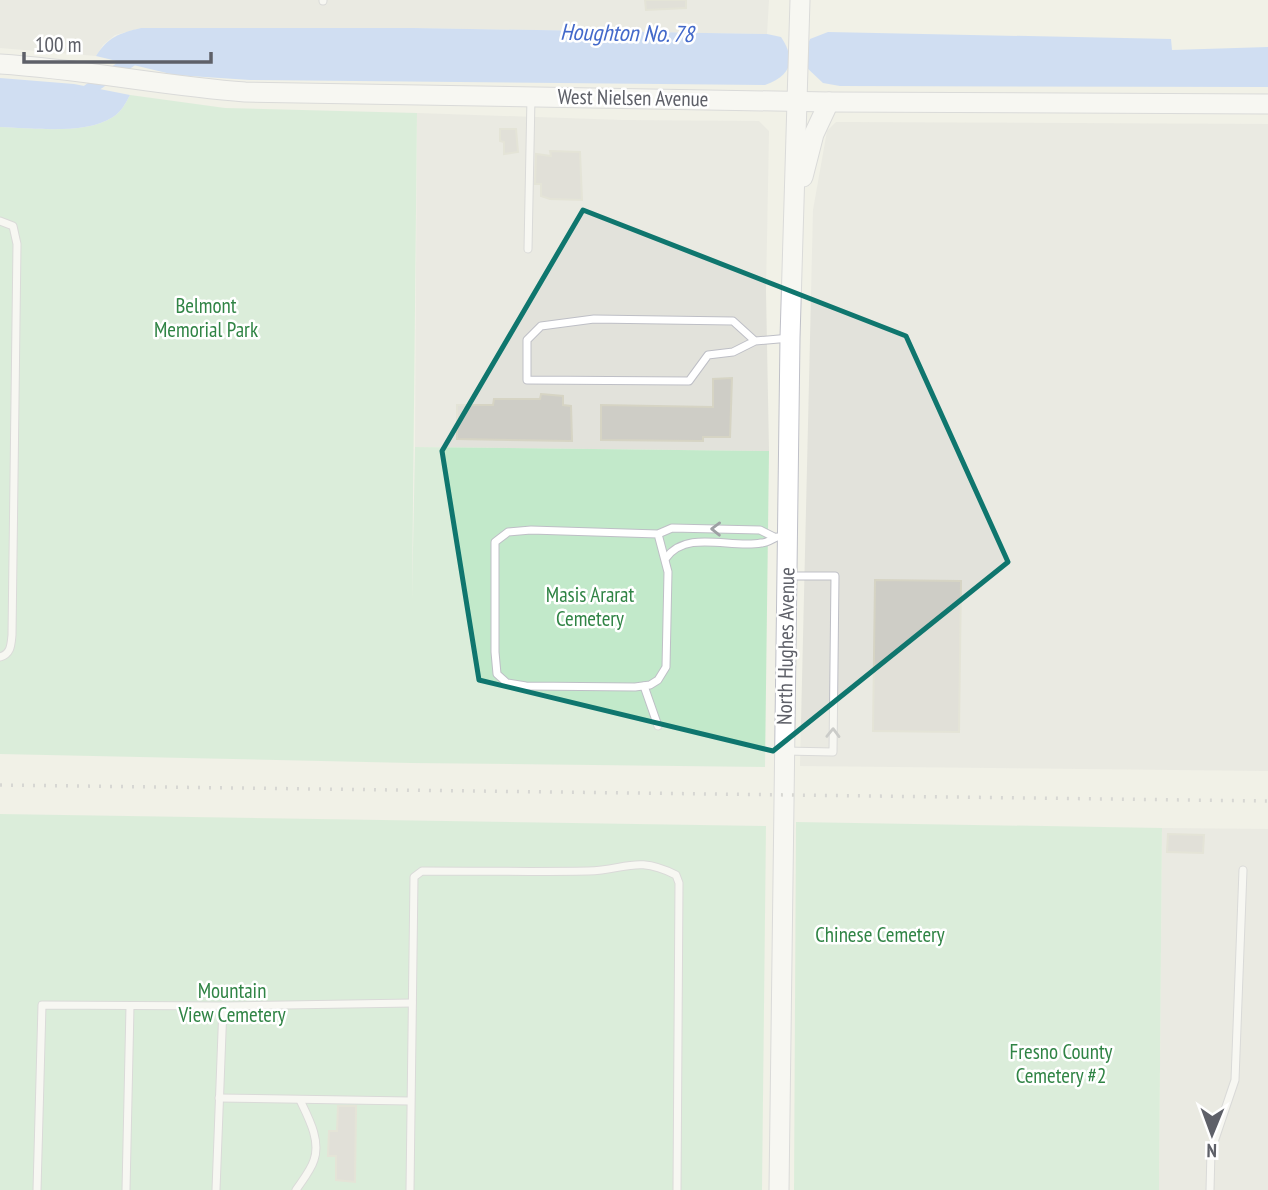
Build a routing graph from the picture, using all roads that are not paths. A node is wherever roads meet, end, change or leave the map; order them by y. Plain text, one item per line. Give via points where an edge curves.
1 (800, 0) edge
2 (0, 64) edge
3 (531, 96) junction
4 (796, 101) junction
5 (829, 102) junction
6 (1268, 104) edge
7 (0, 221) edge
8 (794, 230) junction
9 (528, 249) dead end
10 (790, 338) junction
11 (755, 341) junction
12 (658, 534) junction
13 (781, 537) junction
14 (666, 558) junction
15 (787, 576) junction
16 (0, 657) edge
17 (644, 686) junction
18 (658, 726) dead end
19 (785, 751) junction
20 (1243, 870) dead end
21 (412, 1003) junction
22 (130, 1006) junction
23 (223, 1006) junction
24 (219, 1098) junction
25 (300, 1100) junction
26 (411, 1101) junction
27 (37, 1190) edge
28 (127, 1190) edge
29 (216, 1190) edge
30 (296, 1190) edge
31 (410, 1190) edge
32 (677, 1190) edge
33 (779, 1190) edge
34 (1210, 1190) edge

1 - 4 street, North Hughes Avenue
2 - 3 street, West Nielsen Avenue via 194,89
3 - 4 street, West Nielsen Avenue
3 - 9 lane
4 - 5 street, West Nielsen Avenue
4 - 8 street, North Hughes Avenue
5 - 6 street, West Nielsen Avenue
5 - 8 street via 806,160
7 - 16 lane via 13,226 17,244 12,635 10,649
8 - 10 street, North Hughes Avenue
10 - 11 lane
10 - 13 street, North Hughes Avenue
11 - 11 lane via 733,352 708,355 690,381 527,380 527,340 541,326 594,319 733,321
13 -> 12 lane via 760,530 672,528
12 - 14 lane
12 - 17 lane via 531,530 508,532 495,542 497,674 507,683 526,686
13 - 14 lane via 759,544 690,543 672,550
13 - 15 street, North Hughes Avenue
14 - 17 lane via 666,667 658,680
15 - 19 street, North Hughes Avenue
19 -> 15 lane via 833,752 835,576
17 - 18 lane
19 - 33 street, North Hughes Avenue
20 - 34 lane via 1235,1080 1211,1151
21 - 23 lane
21 - 26 lane
21 - 32 lane via 412,882 417,873 592,870 630,863 659,866 676,875
22 - 23 lane
22 - 27 lane via 42,1005
22 - 28 lane
23 - 24 lane
24 - 25 lane
24 - 29 lane
25 - 26 lane
25 - 30 lane via 316,1143 315,1160
26 - 31 lane

